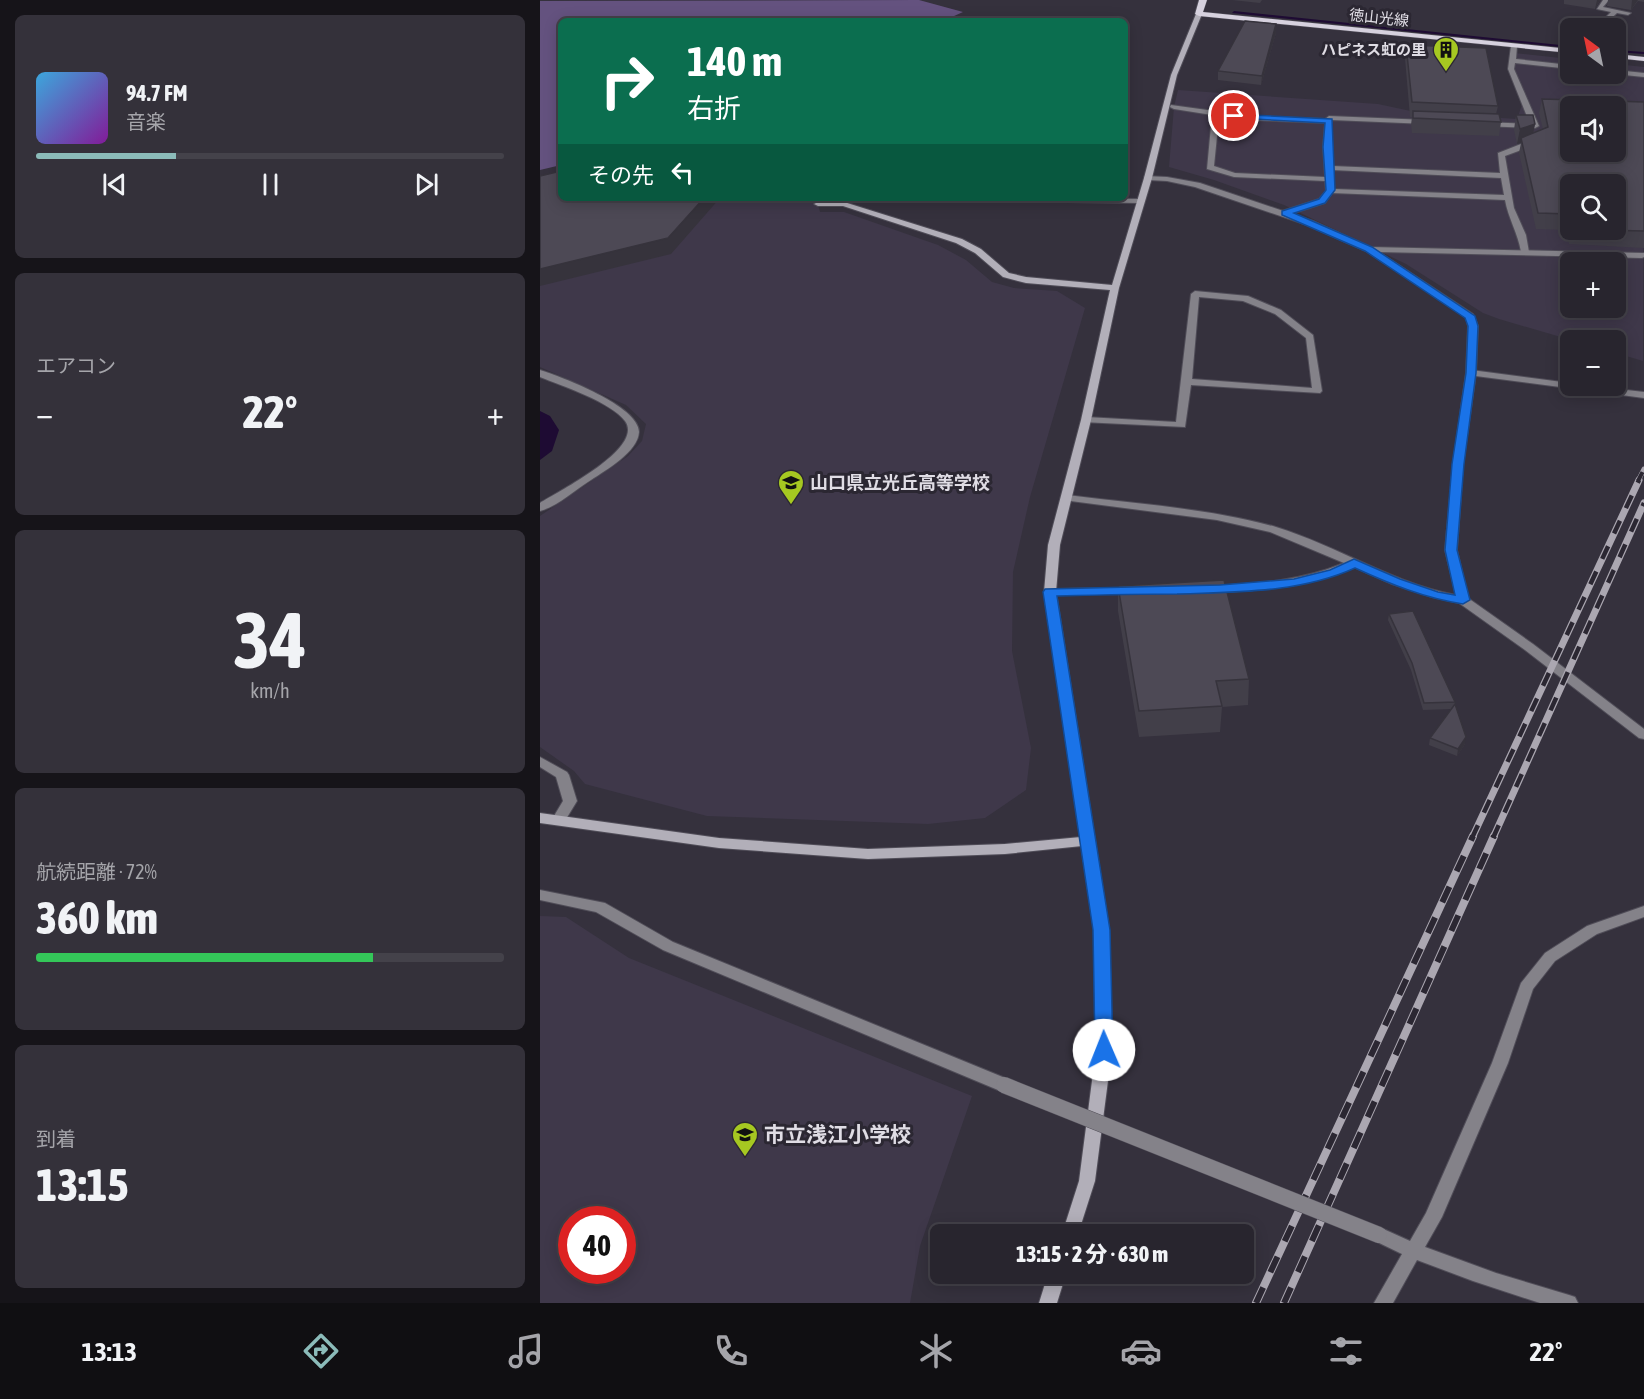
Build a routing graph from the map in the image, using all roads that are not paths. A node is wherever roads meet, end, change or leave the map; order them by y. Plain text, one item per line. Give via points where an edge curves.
1 (1203, 0) edge
2 (1605, 0) edge
3 (1616, 11) junction
4 (1628, 13) dead end
5 (1199, 14) junction
6 (1609, 18) edge
7 (1514, 46) junction
8 (1560, 50) edge
9 (1626, 57) edge
10 (1644, 59) edge
11 (1512, 61) junction
12 (1560, 66) edge
13 (1626, 73) edge
14 (1644, 75) edge
15 (1524, 99) junction
16 (1535, 99) dead end
17 (1174, 107) dead end
18 (1216, 113) junction
19 (1329, 121) junction
20 (1432, 122) edge
21 (1478, 124) edge
22 (1535, 126) junction
23 (1329, 168) junction
24 (1505, 176) junction
25 (1148, 178) junction
26 (1329, 179) junction
27 (1330, 190) junction
28 (1508, 198) junction
29 (1128, 201) edge
30 (1141, 201) junction
31 (818, 204) dead end
32 (1285, 213) junction
33 (1369, 249) junction
34 (1525, 252) junction
35 (1642, 255) dead end
36 (1115, 288) junction
37 (1471, 373) junction
38 (540, 374) edge
39 (1187, 382) junction
40 (1644, 395) edge
41 (1086, 420) junction
42 (1067, 498) junction
43 (540, 508) edge
44 (1354, 563) junction
45 (1198, 589) edge
46 (1141, 590) edge
47 (1050, 592) junction
48 (1463, 600) junction
49 (1644, 735) edge
50 (540, 760) edge
51 (540, 818) edge
52 (558, 821) junction
53 (1088, 841) junction
54 (540, 896) edge
55 (1644, 911) edge
56 (1073, 1224) edge
57 (1413, 1252) junction
58 (1055, 1284) edge
59 (1048, 1303) edge
60 (1383, 1303) edge
61 (1569, 1303) edge

1 - 5 main road
2 - 3 street via 1599,8
3 - 4 street
3 - 6 street
5 - 7 main road, 徳山光線
5 - 25 street via 1174,75
7 - 8 main road, 徳山光線
7 - 11 street
9 - 10 main road
11 - 12 street
11 - 15 street via 1511,69
13 - 14 street
15 - 16 street
15 - 22 street
17 - 18 street
18 - 19 street
18 - 26 street via 1210,167 1234,175
19 - 20 street
19 - 23 street
21 - 22 street
22 - 24 street via 1539,141 1501,155
23 - 24 street
23 - 26 street
24 - 28 street
25 - 30 street
25 - 32 street via 1197,185
26 - 27 street
27 - 28 street
27 - 32 street via 1322,201
28 - 34 street
29 - 30 street
30 - 36 street
31 - 36 street via 844,204 959,241 1016,278
32 - 33 street
33 - 34 street
33 - 37 street via 1470,316
34 - 35 street
36 - 41 street
37 - 40 street
37 - 48 street via 1451,550
38 - 43 street via 620,410 632,422 634,433 618,458
39 - 39 street via 1194,294 1245,298 1278,312 1310,337 1317,391
39 - 41 street via 1180,425
41 - 42 street
42 - 44 street via 1217,517 1273,530
42 - 47 street via 1054,545
44 - 45 street via 1294,583
44 - 48 street via 1436,596
46 - 47 street
47 - 53 street
48 - 49 street
50 - 52 street via 562,775 570,801
51 - 52 street
52 - 53 street via 720,843 868,854 1005,849
53 - 56 street via 1102,930 1104,1050 1087,1181
54 - 57 street, bridge via 600,907 668,946
55 - 57 street via 1593,930 1550,957 1526,987 1500,1063 1433,1217
57 - 60 street
57 - 61 street
58 - 59 street

